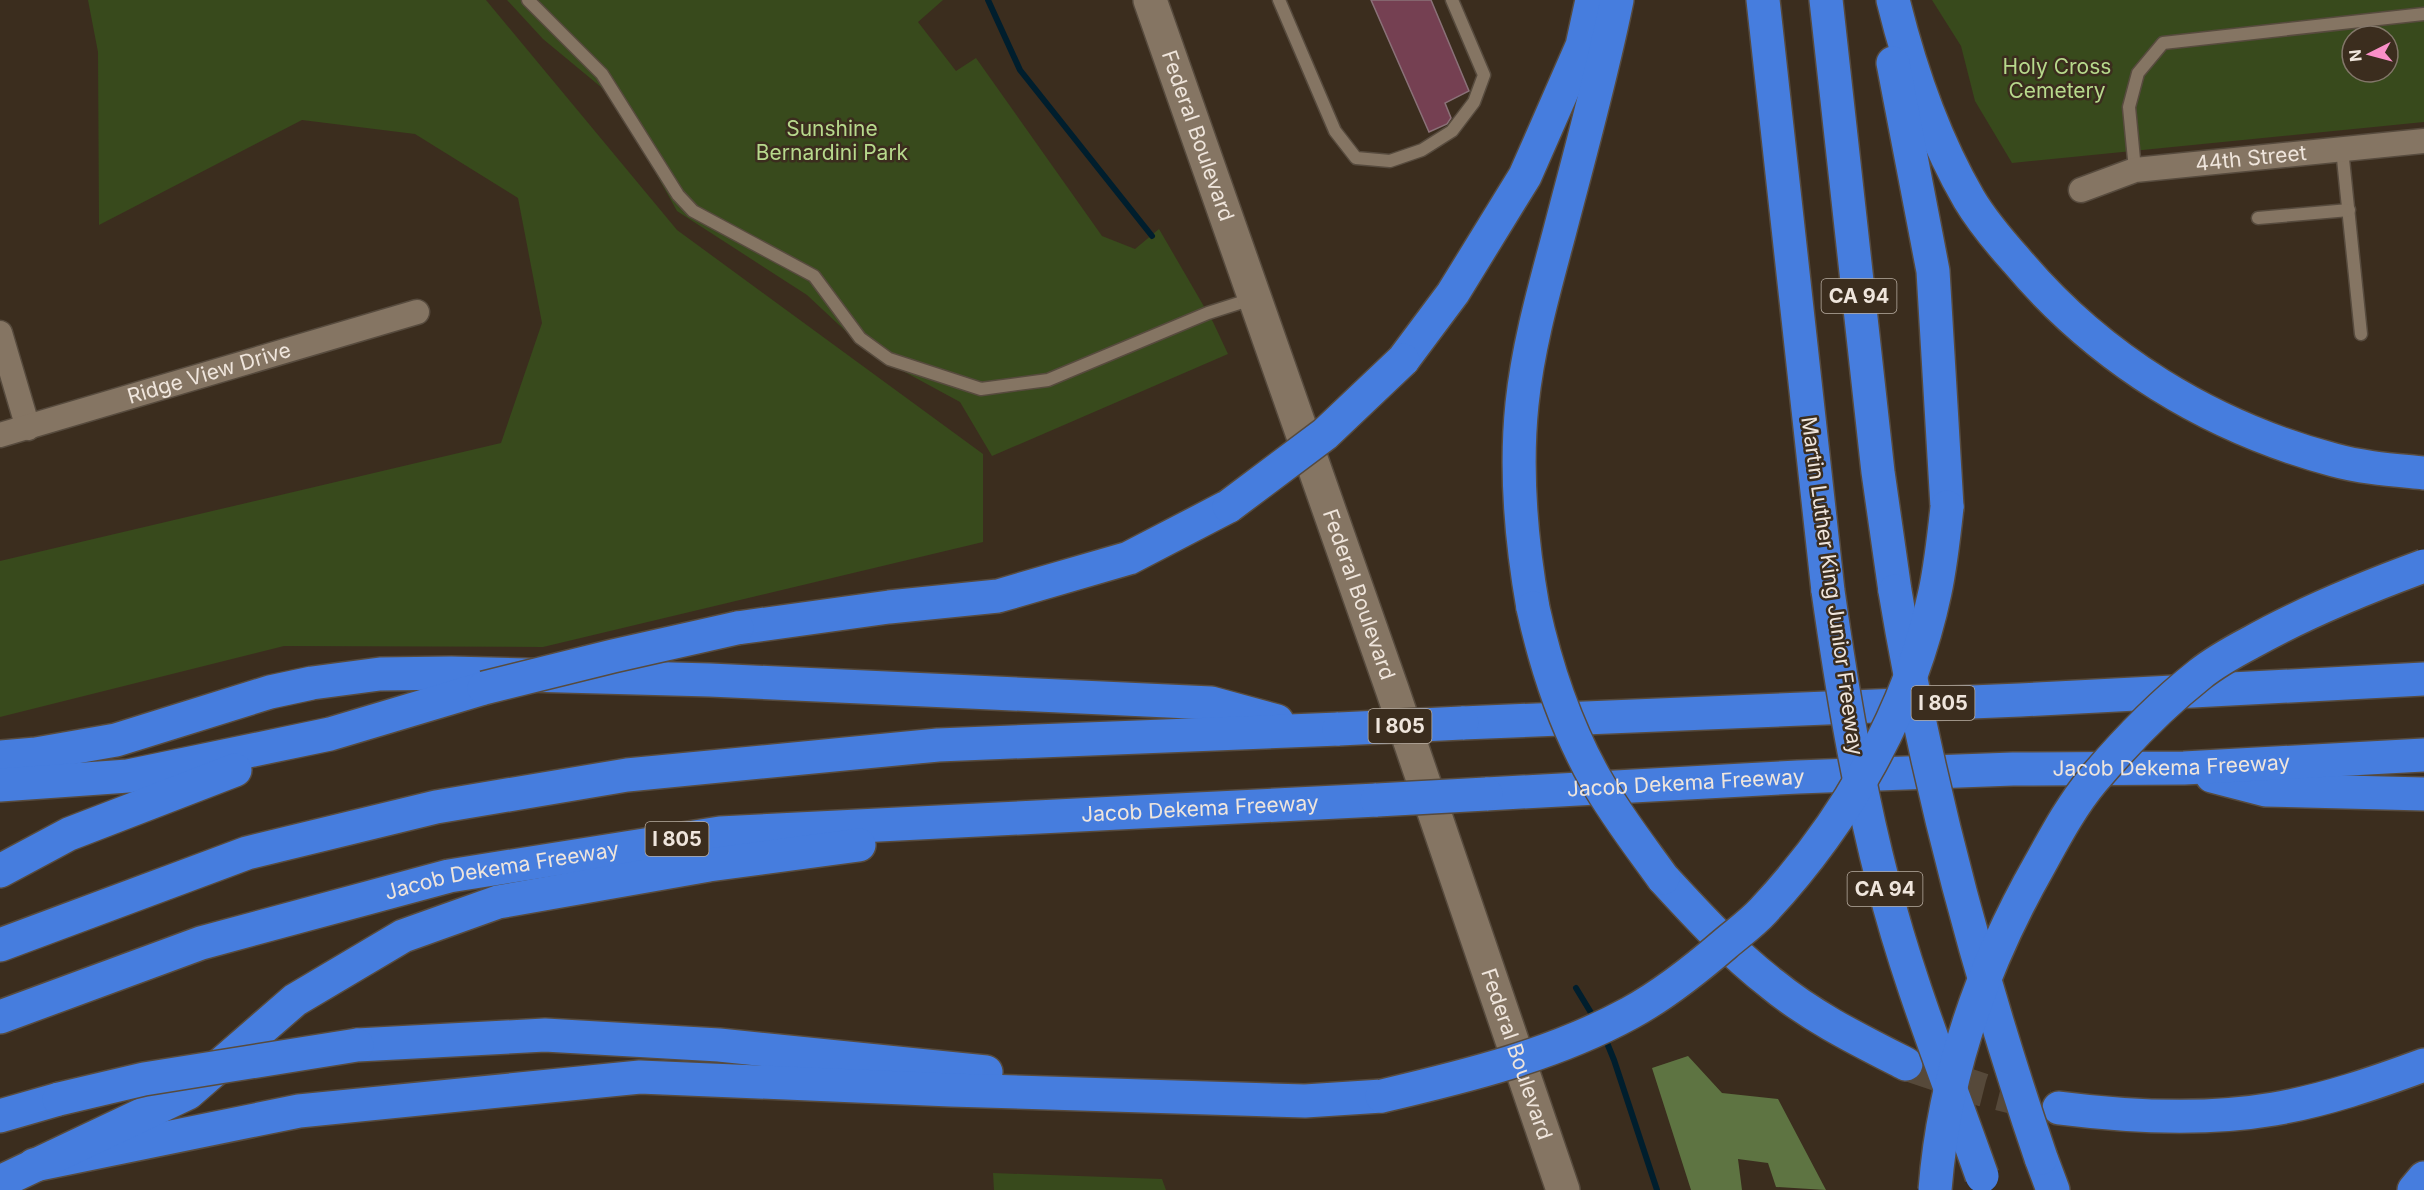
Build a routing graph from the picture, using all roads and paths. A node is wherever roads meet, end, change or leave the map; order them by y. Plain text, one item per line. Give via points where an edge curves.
1 (528, 0) edge
2 (1150, 0) edge
3 (1279, 0) edge
4 (1452, 0) edge
5 (1592, 0) edge
6 (1617, 0) edge
7 (1763, 0) edge
8 (1826, 0) edge
9 (1881, 0) edge
10 (1893, 0) edge
11 (2424, 14) edge
12 (2424, 141) edge
13 (2342, 149) junction
14 (2135, 170) junction
15 (2081, 190) dead end
16 (2349, 210) junction
17 (2258, 218) dead end
18 (1256, 297) junction
19 (417, 312) dead end
20 (0, 333) edge
21 (2361, 334) dead end
22 (28, 428) junction
23 (0, 435) edge
24 (2424, 473) edge
25 (2424, 566) edge
26 (2424, 679) edge
27 (1305, 729) junction
28 (330, 734) junction
29 (2424, 755) edge
30 (0, 757) edge
31 (2184, 768) junction
32 (0, 784) edge
33 (2424, 794) edge
34 (1093, 814) junction
35 (0, 871) edge
36 (0, 945) edge
37 (0, 1017) edge
38 (1906, 1064) tunnel mouth
39 (2424, 1065) edge
40 (1241, 1098) junction
41 (2059, 1108) tunnel mouth
42 (0, 1116) edge
43 (34, 1165) junction
44 (2424, 1178) edge
45 (0, 1182) edge
46 (1984, 1183) edge
47 (1563, 1190) edge
48 (1935, 1190) edge
49 (2053, 1190) edge
50 (2414, 1190) edge

1 - 18 lane via 602,74 678,195 693,211 814,276 860,338 889,359 981,389 1048,380
2 - 18 main road, Federal Boulevard
3 - 4 lane via 1335,131 1356,158 1390,161 1422,150 1452,131 1474,102 1484,75
5 - 28 highway, bridge via 1582,46 1526,176 1453,293 1403,360 1325,434 1229,506 1129,558 998,596 737,628 484,688
6 - 38 highway, bridge via 1540,307 1522,403 1519,485 1533,608 1554,685 1596,780 1664,878 1713,931 1772,985 1815,1015
7 - 46 highway, Martin Luther King Junior Freeway / CA 94, bridge via 1828,591 1850,736 1883,884
8 - 49 highway, CA 94, bridge via 1878,472 1915,699 1954,871 1997,1025
9 - 40 highway, bridge via 1933,271 1947,507 1935,593 1908,681 1866,771 1831,828 1761,913 1666,991 1613,1021 1539,1053 1382,1096 1305,1101
10 - 24 highway via 1912,70 1940,144 1970,200 2030,277 2092,338 2200,409 2261,436 2337,461
11 - 14 lane via 2163,43 2138,73 2129,107
12 - 13 street, 44th Street
13 - 14 street, 44th Street
13 - 16 lane
14 - 15 street, 44th Street
16 - 17 lane
16 - 21 lane
18 - 47 main road, Federal Boulevard
19 - 22 street, Ridge View Drive
20 - 22 street
22 - 23 street, Ridge View Drive
25 - 48 highway, bridge via 2280,626 2201,673 2160,709 2092,781 2039,865 1986,969 1957,1061 1944,1118
26 - 27 highway, I 805, bridge
27 - 30 highway via 1211,703 698,680 392,674 312,683 270,692 116,740
27 - 36 highway, I 805 via 938,745 627,776 448,805 247,853
28 - 32 highway via 128,777
28 - 35 highway via 69,834
29 - 31 highway, Jacob Dekema Freeway / I 805
31 - 33 highway via 2266,790
31 - 34 highway, Jacob Dekema Freeway / I 805, bridge via 1798,777
34 - 37 highway, Jacob Dekema Freeway / I 805 via 720,833 449,876 201,943
34 - 43 highway via 709,865 498,902 403,936 295,1000 188,1093
39 - 41 highway via 2336,1095 2272,1109 2162,1116
40 - 42 highway, bridge via 802,1052 545,1035 357,1045 144,1079
40 - 43 highway via 640,1077 299,1112
43 - 45 highway
44 - 50 highway

